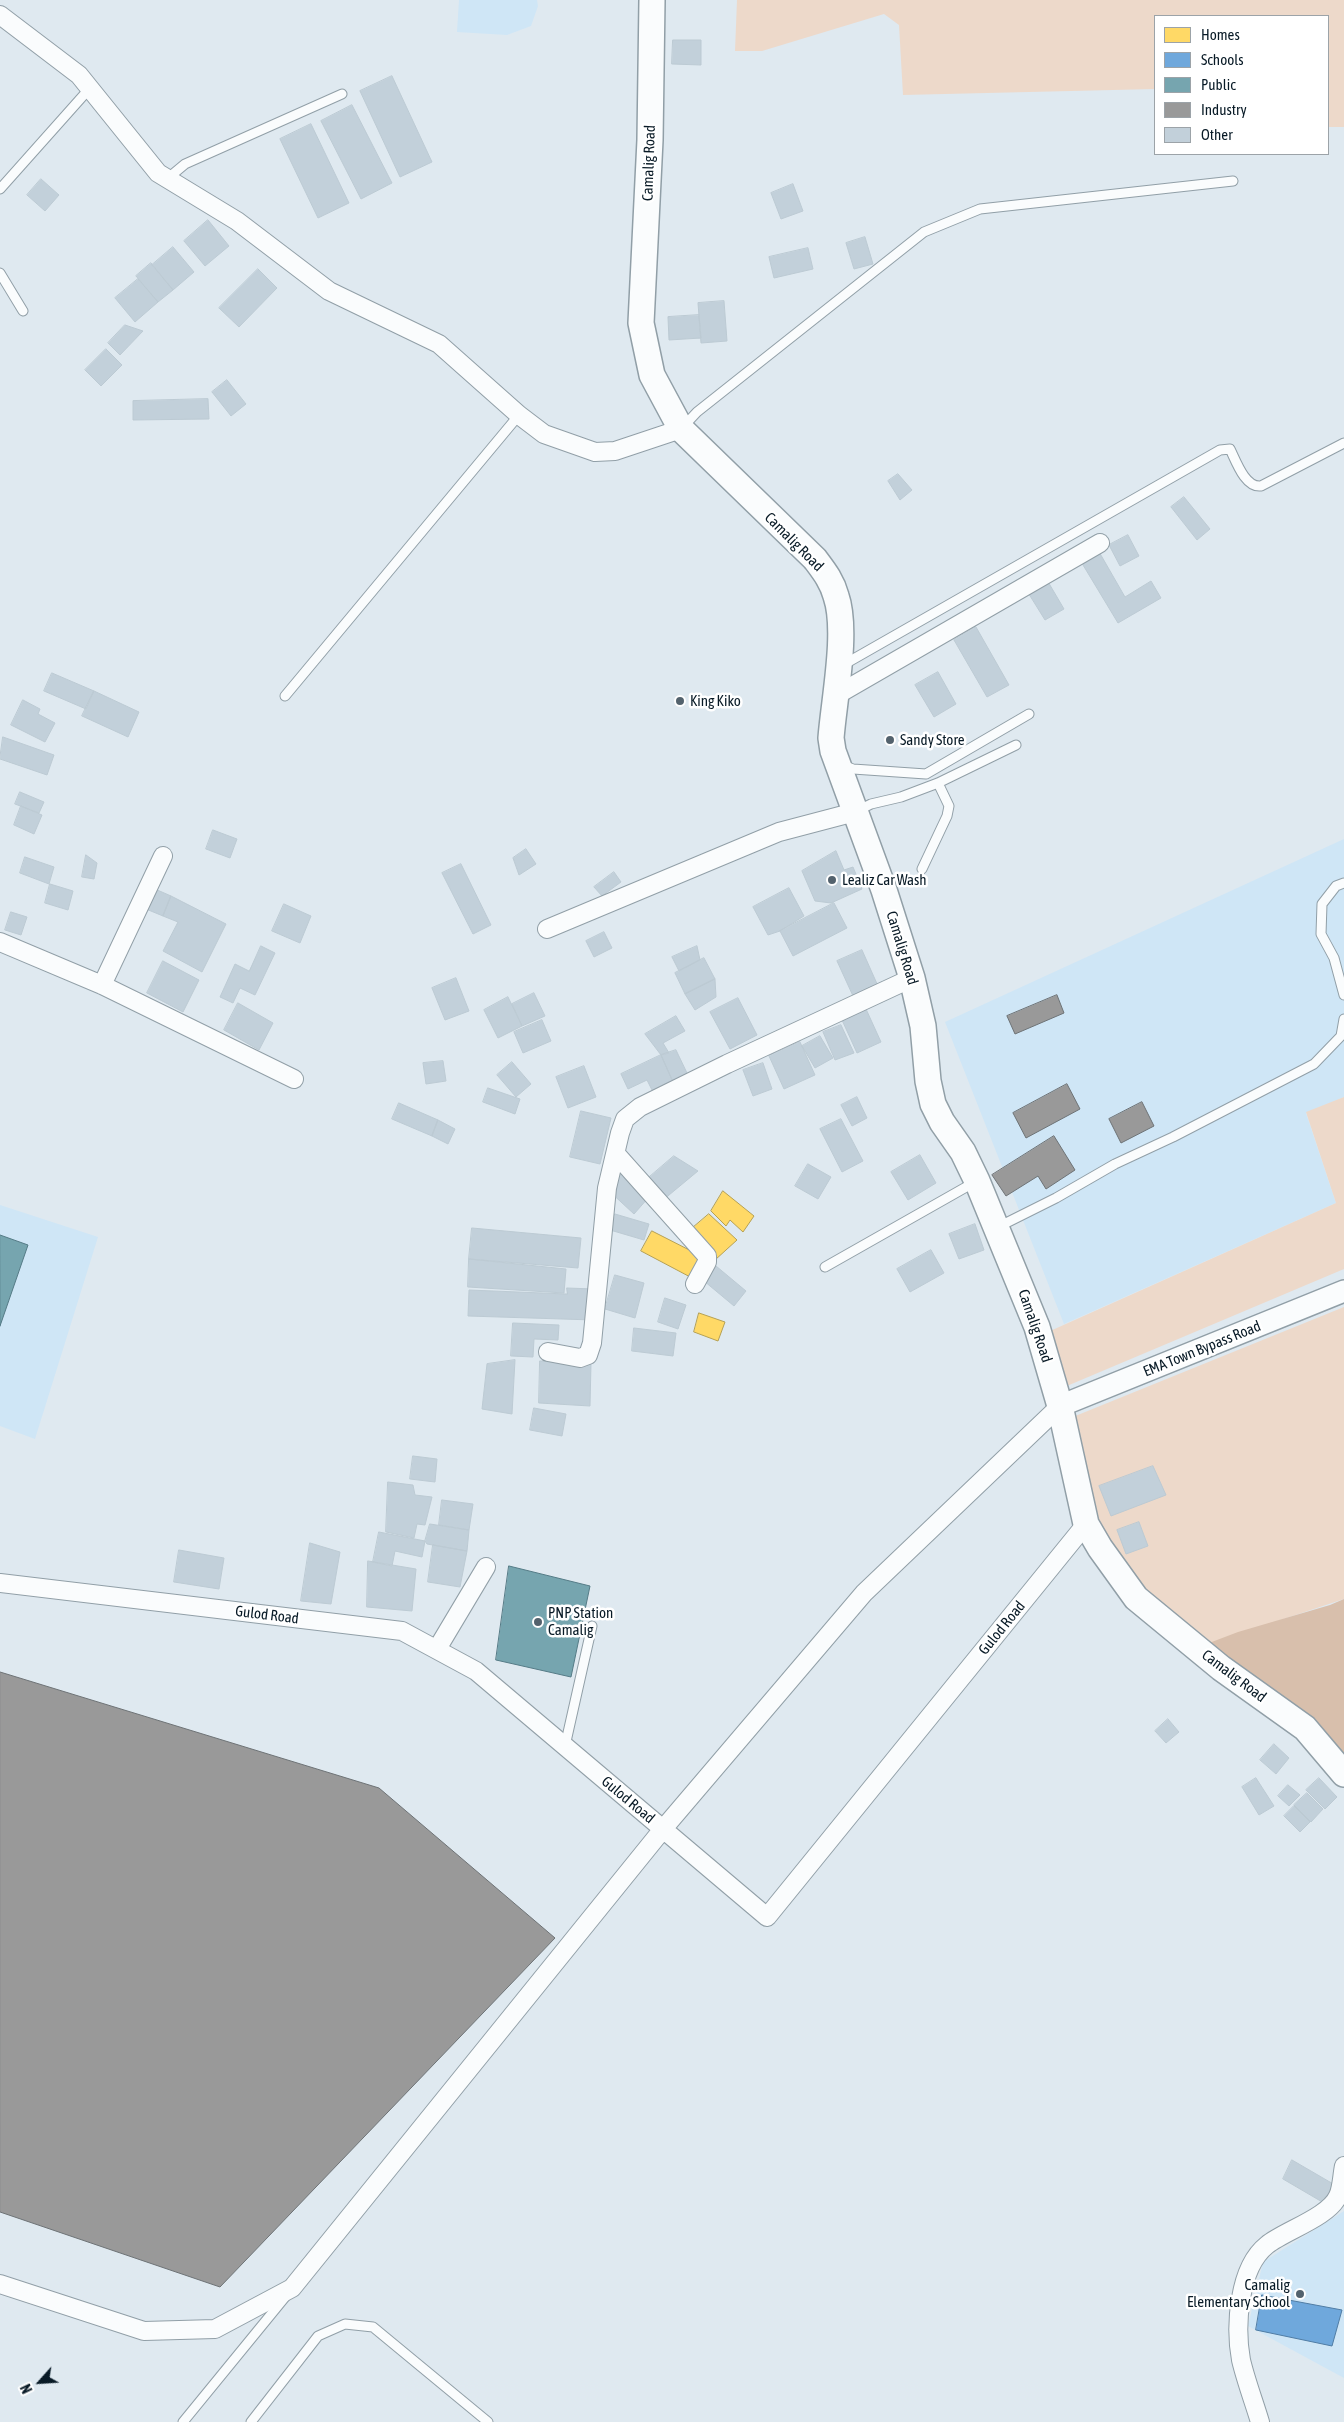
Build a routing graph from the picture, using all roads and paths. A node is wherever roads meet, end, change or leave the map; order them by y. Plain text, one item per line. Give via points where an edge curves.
1 (652, 0) edge
2 (0, 15) edge
3 (90, 88) junction
4 (342, 94) dead end
5 (167, 179) junction
6 (1233, 181) dead end
7 (0, 189) edge
8 (0, 272) edge
9 (23, 311) dead end
10 (519, 414) junction
11 (681, 429) junction
12 (1344, 442) edge
13 (1100, 543) dead end
14 (837, 668) junction
15 (285, 696) dead end
16 (835, 696) junction
17 (1028, 714) dead end
18 (1016, 745) dead end
19 (836, 762) junction
20 (938, 783) junction
21 (855, 812) junction
22 (163, 856) dead end
23 (922, 869) dead end
24 (1344, 883) edge
25 (547, 930) dead end
26 (0, 942) edge
27 (912, 978) junction
28 (102, 985) junction
29 (1344, 995) edge
30 (1344, 1019) edge
31 (294, 1079) dead end
32 (616, 1154) junction
33 (977, 1181) junction
34 (998, 1227) junction
35 (825, 1267) dead end
36 (695, 1284) dead end
37 (1344, 1291) edge
38 (548, 1352) dead end
39 (1060, 1406) junction
40 (1086, 1524) junction
41 (486, 1566) dead end
42 (0, 1583) edge
43 (592, 1626) dead end
44 (437, 1649) junction
45 (565, 1746) junction
46 (1344, 1774) edge
47 (663, 1829) junction
48 (1344, 2166) edge
49 (1341, 2198) edge
50 (0, 2284) edge
51 (292, 2288) junction
52 (183, 2422) edge
53 (250, 2422) edge
54 (488, 2422) edge
55 (1260, 2422) edge

1 - 11 main road, Camalig Road via 650,140 641,323 652,375
2 - 3 street via 79,75
3 - 5 street via 158,173
3 - 7 lane
4 - 5 lane via 185,164
5 - 10 street via 237,221 329,291 439,344
6 - 11 lane via 980,209 924,232 697,412
8 - 9 lane
10 - 11 street via 544,434 594,452 616,451
10 - 15 lane
11 - 14 main road, Camalig Road via 815,559 828,577 842,620
12 - 14 lane via 1256,487 1249,483 1230,449 1220,450
13 - 16 street
14 - 16 main road, Camalig Road
16 - 19 main road, Camalig Road via 830,738
17 - 19 lane via 926,774 853,769
18 - 20 lane
19 - 21 main road, Camalig Road
20 - 21 lane
20 - 23 lane via 949,806
21 - 25 street via 779,832
21 - 27 main road, Camalig Road
22 - 28 street
24 - 29 lane via 1336,886 1322,904 1321,934 1334,958
26 - 28 street
27 - 32 street via 640,1107 625,1119
27 - 33 main road, Camalig Road via 923,1026 933,1104
28 - 31 street
30 - 34 lane via 1341,1036 1314,1064
32 - 36 street via 707,1256
32 - 38 street via 607,1188 592,1343 588,1355 580,1358
33 - 34 main road, Camalig Road
33 - 35 lane
34 - 39 main road, Camalig Road via 1037,1327
37 - 39 street, EMA Town Bypass Road
39 - 40 main road, Camalig Road
39 - 47 street via 864,1593
40 - 46 main road, Camalig Road via 1136,1598 1221,1668 1305,1728
40 - 47 street, Gulod Road via 767,1917
41 - 44 street
42 - 44 street, Gulod Road via 402,1630
43 - 45 lane
44 - 45 street, Gulod Road via 476,1671
45 - 47 street, Gulod Road
47 - 51 street
48 - 49 street
49 - 55 street via 1304,2225 1265,2246 1246,2274 1240,2306 1241,2360
50 - 51 street via 144,2331 215,2330
51 - 52 lane
53 - 54 lane via 318,2336 345,2324 374,2326

